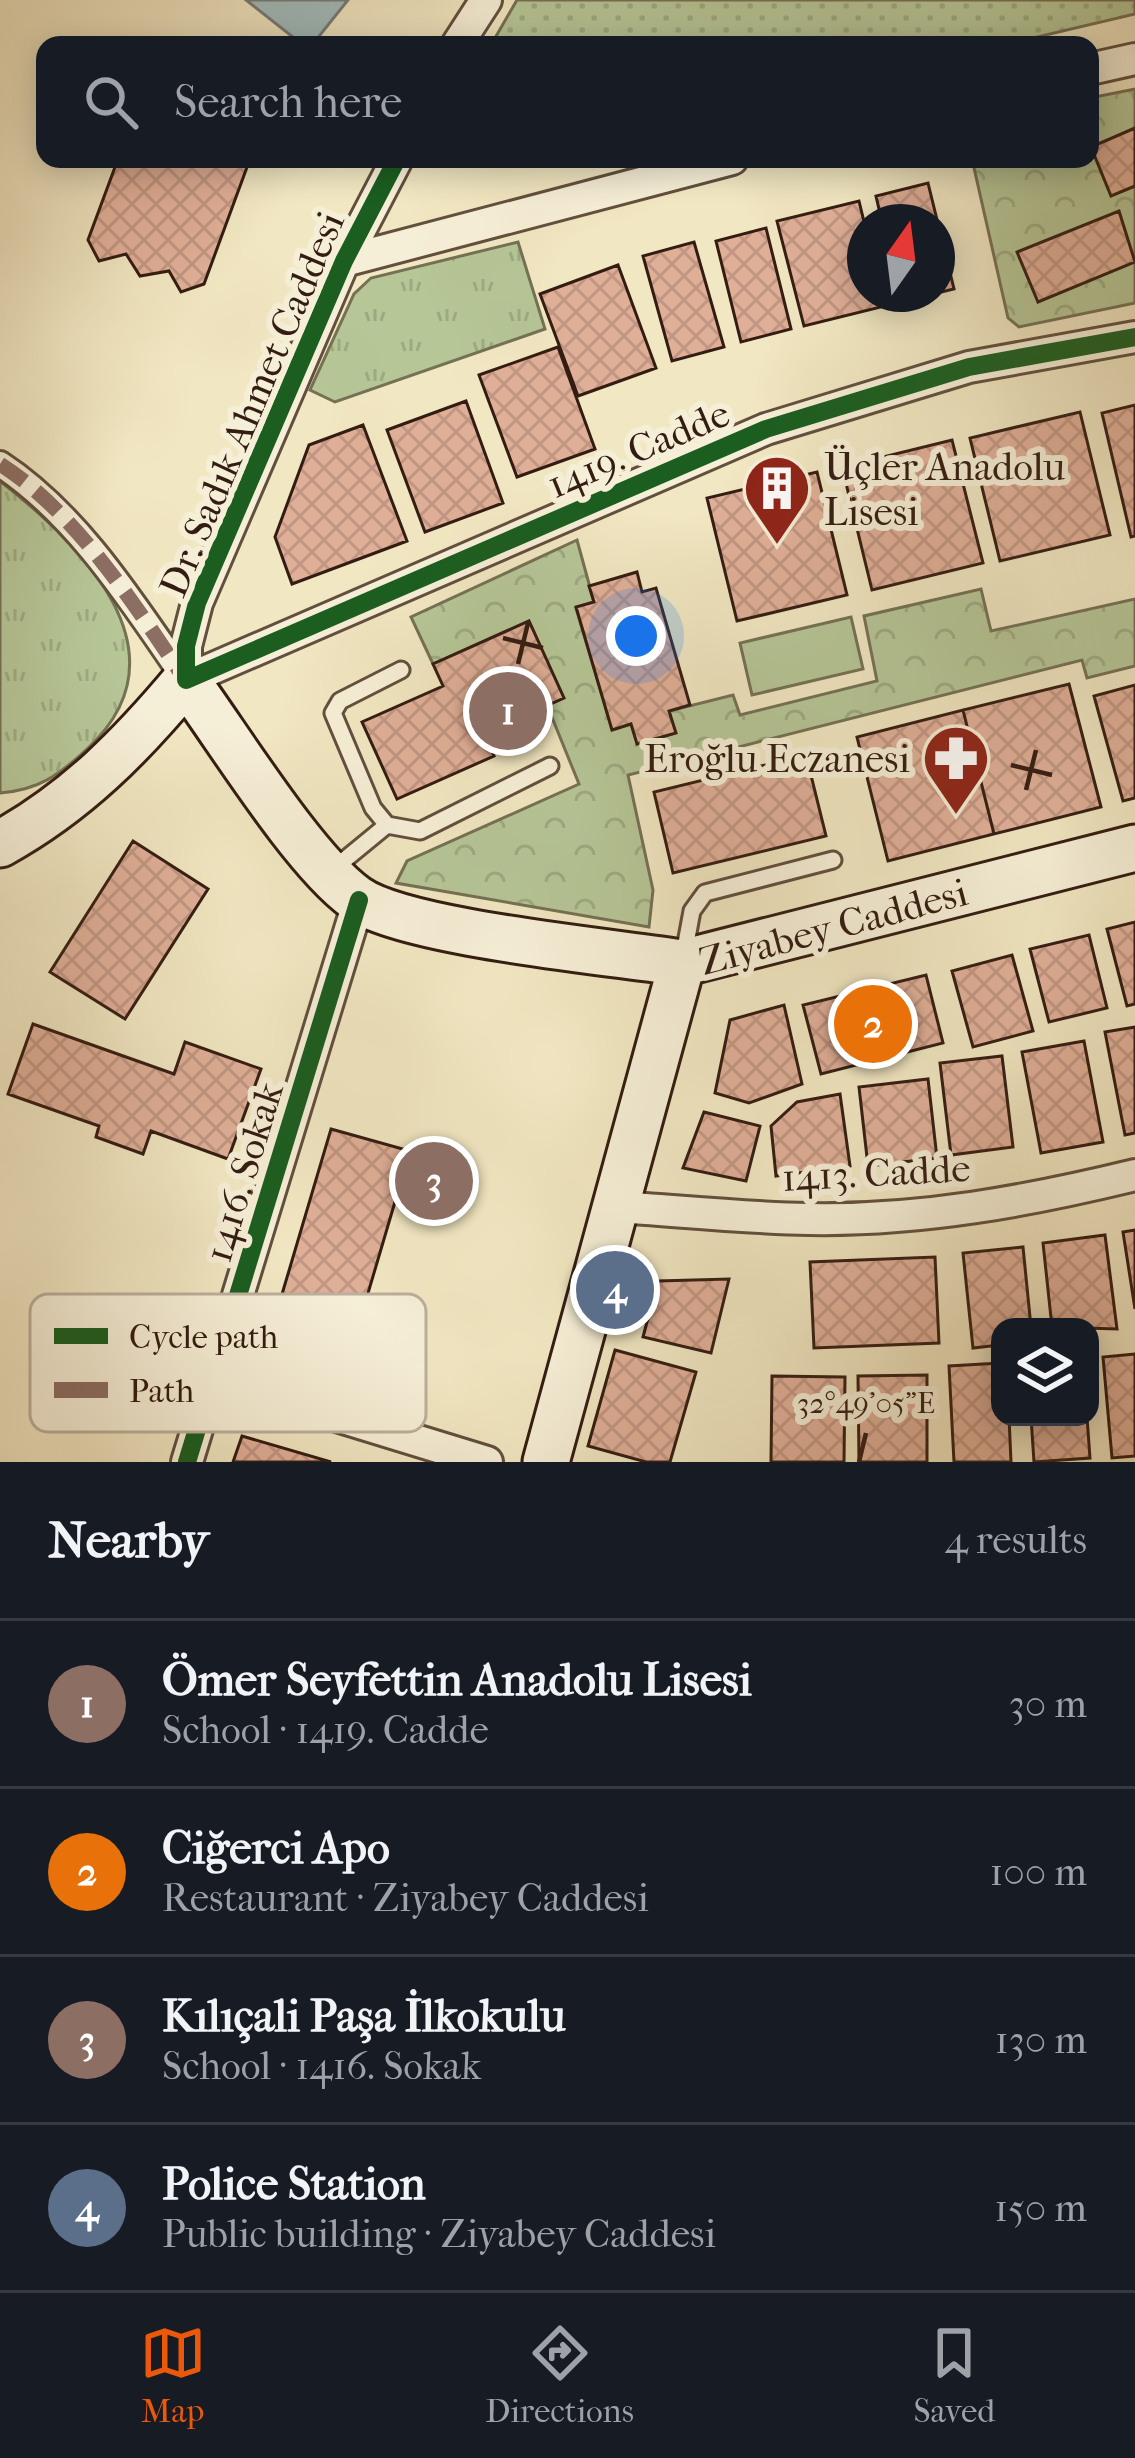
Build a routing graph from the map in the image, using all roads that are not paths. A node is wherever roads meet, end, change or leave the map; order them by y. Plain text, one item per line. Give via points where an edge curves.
1 (486, 0) edge
2 (464, 36) edge
3 (1135, 59) edge
4 (1099, 67) edge
5 (392, 168) edge
6 (699, 168) edge
7 (344, 262) junction
8 (1135, 338) edge
9 (0, 464) edge
10 (401, 670) dead end
11 (186, 680) junction
12 (550, 766) dead end
13 (387, 825) junction
14 (1, 845) edge
15 (1135, 848) edge
16 (833, 860) dead end
17 (344, 886) junction
18 (682, 963) junction
19 (1135, 1175) edge
20 (616, 1207) junction
21 (238, 1294) edge
22 (197, 1432) edge
23 (389, 1432) edge
24 (187, 1462) edge
25 (487, 1462) edge
26 (546, 1462) edge

1 - 2 street
3 - 4 street
5 - 7 street, Dr. Sadık Ahmet Caddesi
6 - 7 street
7 - 11 street, Dr. Sadık Ahmet Caddesi via 197,603
8 - 11 street, 1419. Cadde via 969,367 766,429
9 - 11 street via 127,594
10 - 13 lane via 340,701 333,713
11 - 14 main road via 86,788
11 - 17 main road
12 - 13 lane via 420,831
13 - 17 lane
15 - 18 main road, Ziyabey Caddesi
16 - 18 lane via 704,893 692,911
17 - 18 main road via 440,925
17 - 21 street, 1416. Sokak
18 - 20 main road, Ziyabey Caddesi
19 - 20 street, 1413. Cadde via 1021,1202 920,1214 810,1219
20 - 26 main road, Ziyabey Caddesi
22 - 24 street, 1416. Sokak
23 - 25 street

